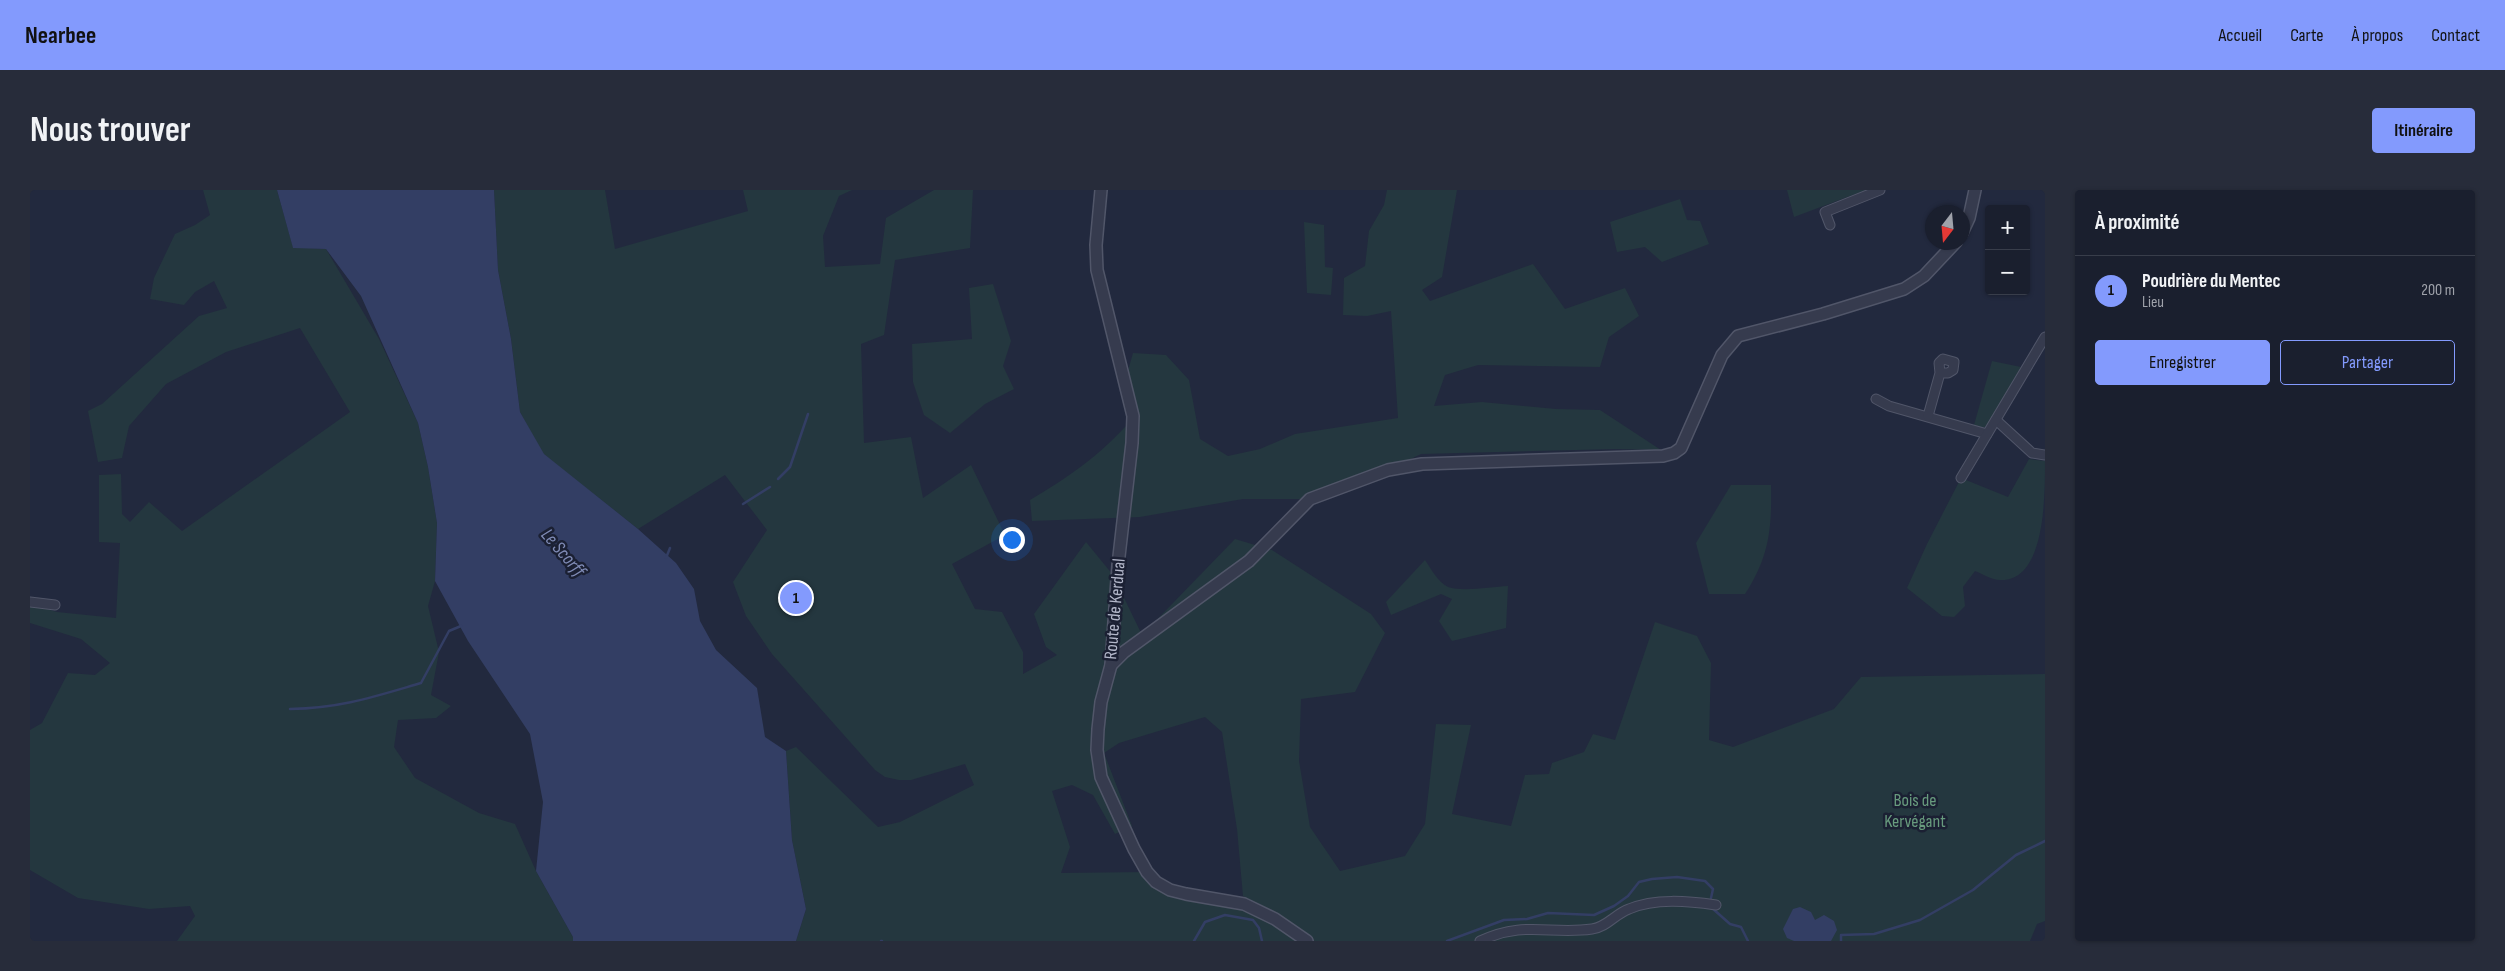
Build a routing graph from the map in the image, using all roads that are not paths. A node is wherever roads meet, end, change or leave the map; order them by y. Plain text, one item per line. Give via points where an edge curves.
1 (1100, 190) edge
2 (1880, 190) edge
3 (1975, 190) edge
4 (1970, 213) edge
5 (1830, 225) dead end
6 (1948, 250) edge
7 (2045, 336) edge
8 (1940, 372) dead end
9 (1876, 399) dead end
10 (1928, 416) junction
11 (1996, 420) junction
12 (1987, 434) junction
13 (2045, 455) edge
14 (1961, 478) dead end
15 (30, 602) edge
16 (55, 605) dead end
17 (1111, 665) junction
18 (1716, 904) dead end
19 (1307, 941) edge
20 (1480, 941) edge

1 - 17 street, Route de Kerdual via 1097,270 1132,416
2 - 5 street via 1825,212
3 - 4 street
6 - 17 street via 1924,276 1904,289 1738,336 1722,355 1685,440 1674,453 1408,466 1316,496 1301,506 1249,561 1124,652
7 - 11 street
8 - 10 street
9 - 10 street via 1889,406
10 - 12 street
11 - 12 street
11 - 13 street via 2032,453
12 - 14 street
15 - 16 street
17 - 19 street, Route de Kerdual via 1098,729 1101,777 1147,872 1170,890 1229,900 1259,910
18 - 20 street via 1693,901 1643,905 1629,908 1592,929 1519,928

